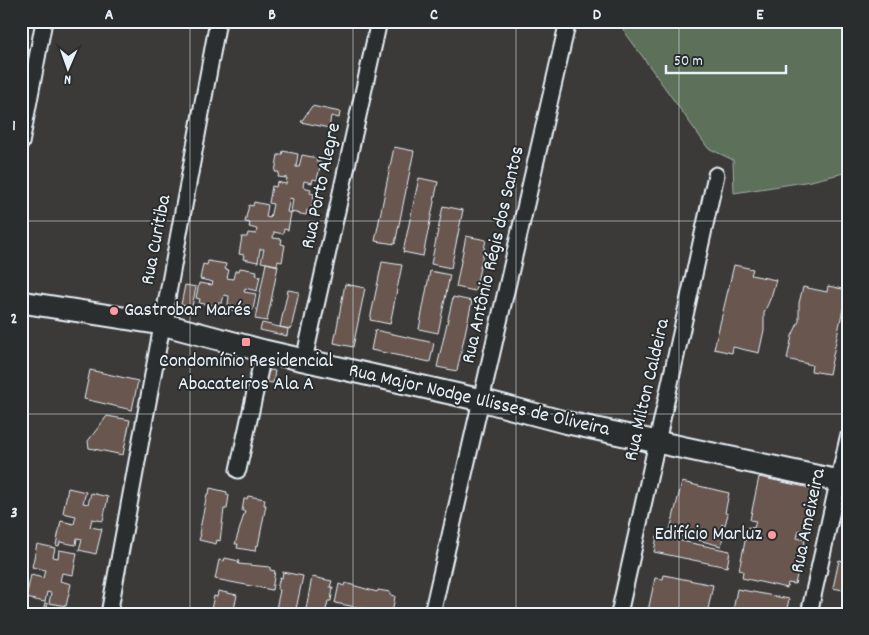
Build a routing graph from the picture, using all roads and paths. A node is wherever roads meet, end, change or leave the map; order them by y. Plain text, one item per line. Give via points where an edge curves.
1 (44, 21) edge
2 (218, 21) edge
3 (378, 21) edge
4 (568, 21) edge
5 (21, 143) edge
6 (716, 175) dead end
7 (21, 302) edge
8 (162, 324) junction
9 (264, 351) junction
10 (304, 360) junction
11 (481, 400) junction
12 (848, 438) edge
13 (657, 441) junction
14 (238, 470) dead end
15 (843, 482) edge
16 (109, 614) edge
17 (432, 614) edge
18 (619, 614) edge
19 (809, 614) edge

1 - 5 street
2 - 8 street, Rua Curitiba
3 - 10 street, Rua Porto Alegre
4 - 11 street, Rua Antônio Régis dos Santos
6 - 13 street, Rua Milton Caldeira
7 - 8 main road, Rua Major Nodge Ulisses de Oliveira
8 - 9 main road, Rua Major Nodge Ulisses de Oliveira
8 - 16 street, Rua Curitiba
9 - 10 main road, Rua Major Nodge Ulisses de Oliveira
9 - 14 street
10 - 11 main road, Rua Major Nodge Ulisses de Oliveira
11 - 13 main road, Rua Major Nodge Ulisses de Oliveira via 564,422
11 - 17 street, Rua Antônio Régis dos Santos
12 - 15 street, Rua Ameixeira
13 - 15 main road, Rua Major Nodge Ulisses de Oliveira
13 - 18 street, Rua Milton Caldeira
15 - 19 street, Rua Ameixeira

